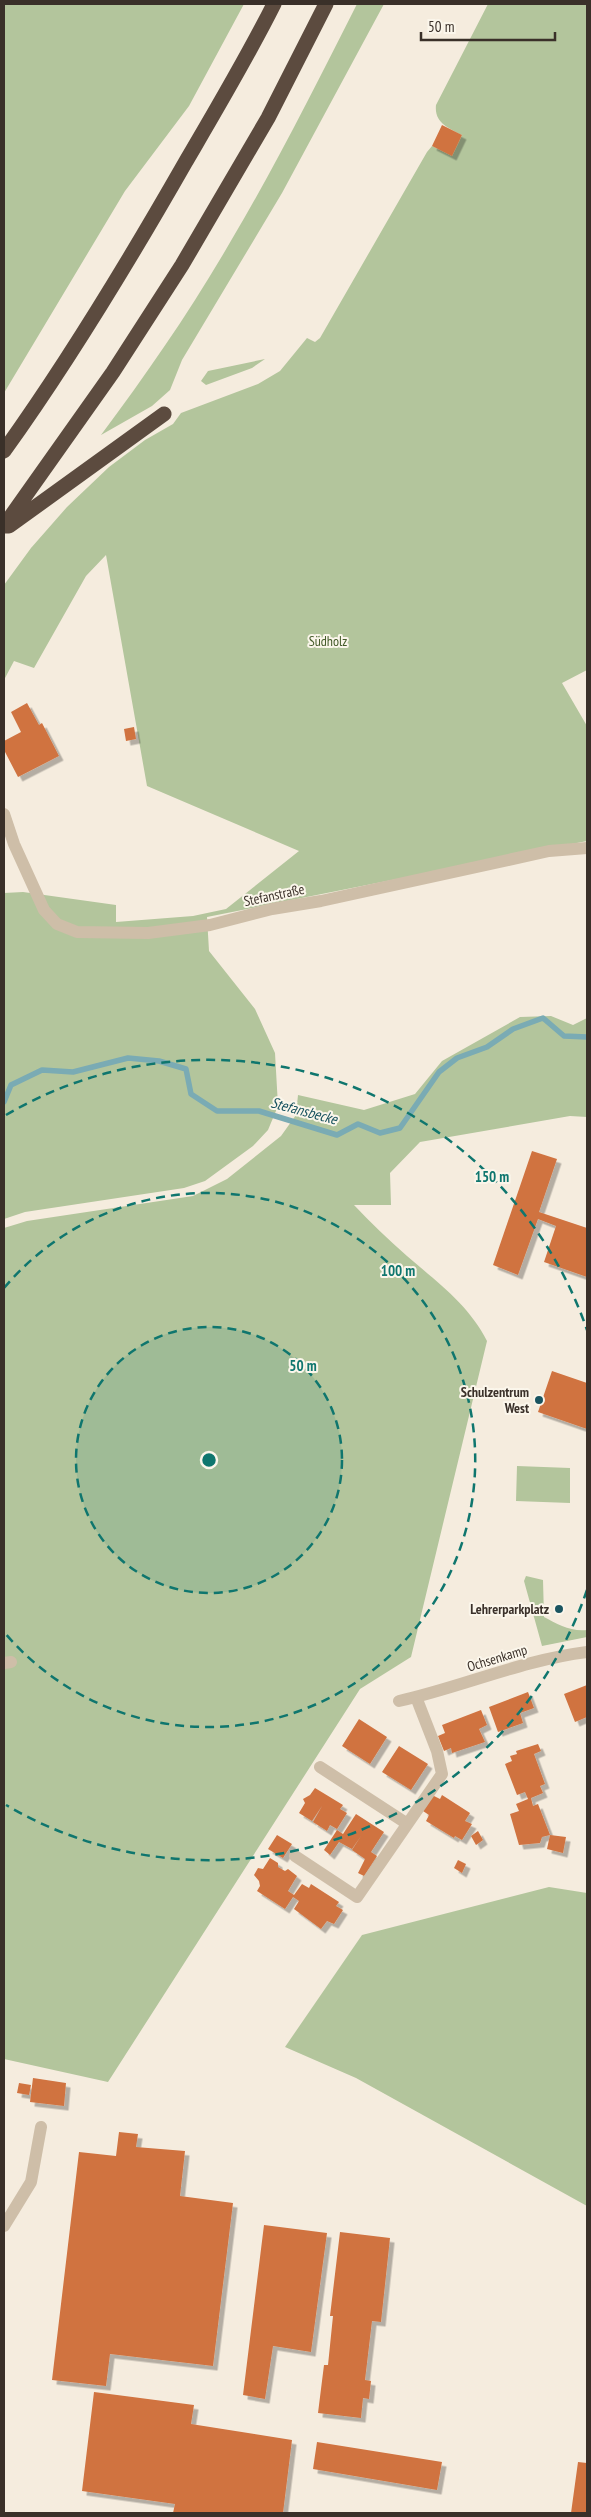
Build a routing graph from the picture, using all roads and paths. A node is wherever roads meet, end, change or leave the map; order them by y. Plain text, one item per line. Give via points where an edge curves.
1 (274, 4) edge
2 (326, 4) edge
3 (164, 414) dead end
4 (4, 451) edge
5 (4, 526) edge
6 (4, 530) edge
7 (4, 814) edge
8 (9, 840) edge
9 (587, 848) edge
10 (587, 1652) edge
11 (416, 1697) junction
12 (399, 1701) dead end
13 (320, 1767) dead end
14 (406, 1823) junction
15 (295, 1856) dead end
16 (41, 2126) dead end
17 (4, 2226) edge

1 - 4 highway via 140,242
2 - 5 highway via 268,118 182,265 113,372
3 - 6 highway
7 - 8 street, Stefanstraße
8 - 9 street, Stefanstraße via 44,910 57,924 77,932 148,934 210,925 549,851
10 - 11 street, Ochsenkamp via 531,1662
11 - 12 street, Ochsenkamp
11 - 14 street via 437,1751 442,1774
13 - 14 street
14 - 15 street via 357,1897
16 - 17 street via 31,2182

